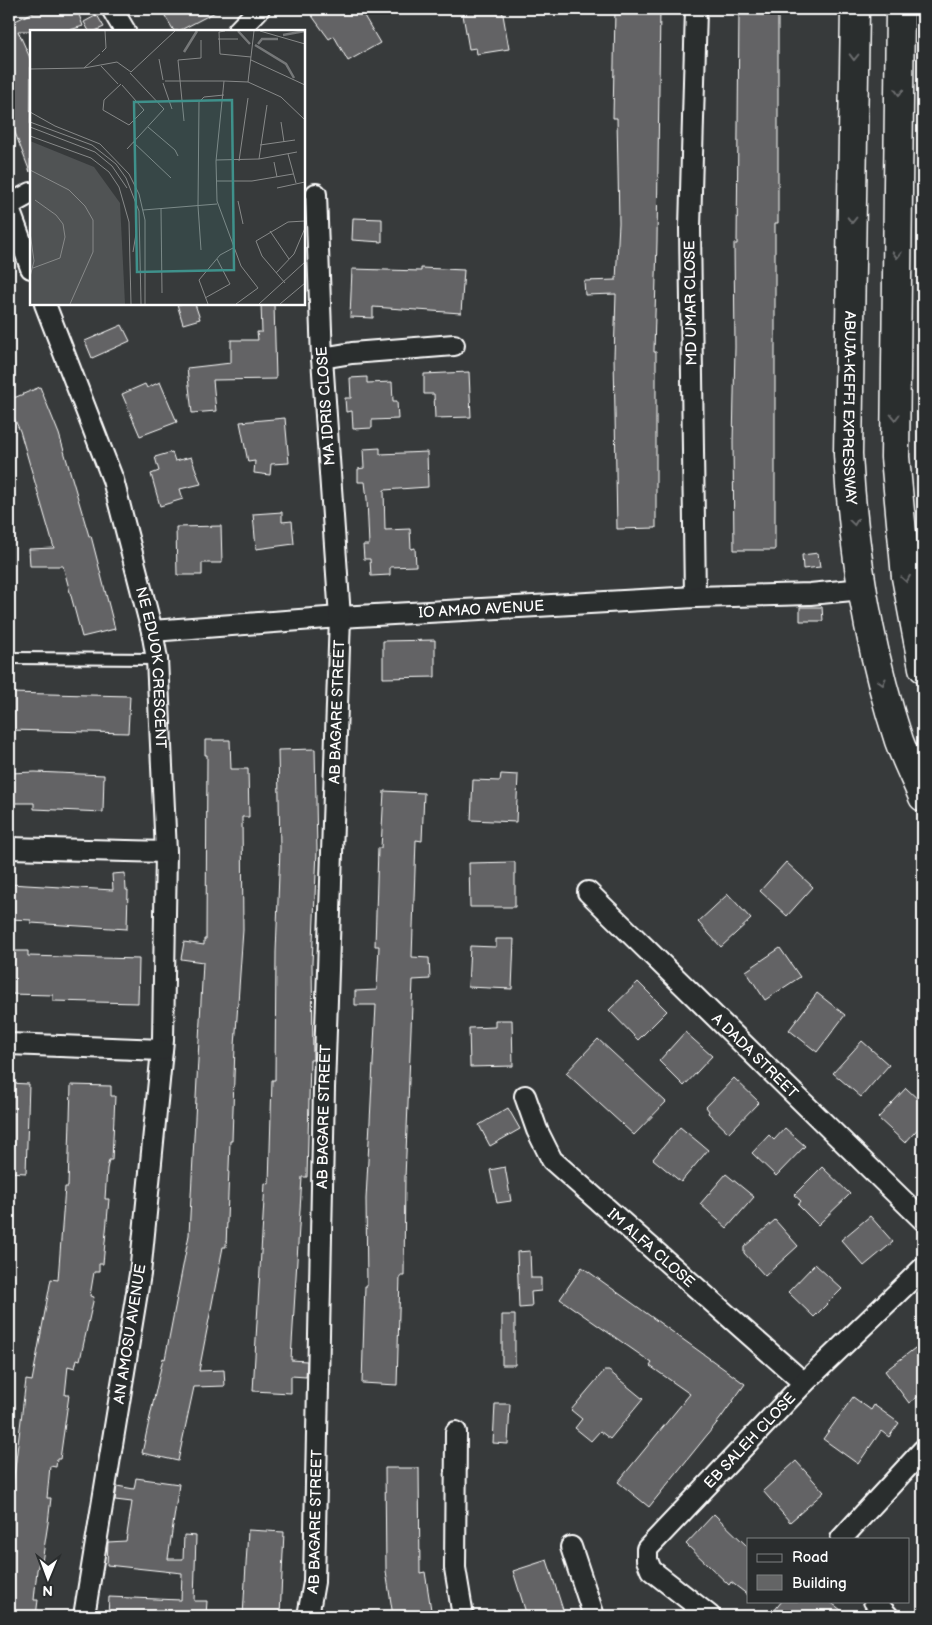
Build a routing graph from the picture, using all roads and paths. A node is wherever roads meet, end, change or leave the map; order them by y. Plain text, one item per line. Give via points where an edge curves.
1 (112, 9) edge
2 (259, 9) edge
3 (696, 9) edge
4 (855, 9) edge
5 (900, 9) edge
6 (124, 30) edge
7 (239, 30) edge
8 (30, 194) edge
9 (316, 194) dead end
10 (9, 205) edge
11 (9, 210) edge
12 (30, 265) edge
13 (45, 305) edge
14 (454, 345) dead end
15 (322, 358) junction
16 (863, 589) junction
17 (695, 597) junction
18 (340, 617) junction
19 (152, 631) junction
20 (9, 658) edge
21 (157, 659) junction
22 (923, 668) edge
23 (923, 797) edge
24 (9, 848) edge
25 (166, 852) junction
26 (588, 892) dead end
27 (9, 1044) edge
28 (162, 1050) junction
29 (525, 1096) dead end
30 (923, 1220) edge
31 (923, 1268) edge
32 (804, 1383) junction
33 (456, 1432) dead end
34 (923, 1450) edge
35 (842, 1538) edge
36 (571, 1547) dead end
37 (875, 1602) edge
38 (84, 1616) edge
39 (308, 1616) edge
40 (463, 1616) edge
41 (594, 1616) edge
42 (710, 1616) edge
43 (888, 1616) edge

1 - 6 street
2 - 7 street
3 - 17 street, MD UMAR CLOSE via 690,228
4 -> 16 highway, ABUJA-KEFFI EXPRESSWAY via 848,454
5 -> 22 highway via 895,457 906,577
8 - 10 street
9 - 15 street, MA IDRIS CLOSE
11 - 12 street
13 - 19 street, NE EDUOK CRESCENT via 113,480
14 - 15 street via 352,352
15 - 18 street, MA IDRIS CLOSE
16 - 17 street, IO AMAO AVENUE
16 -> 23 highway, ABUJA-KEFFI EXPRESSWAY via 882,683 900,743
17 - 18 street, IO AMAO AVENUE
18 - 19 street, IO AMAO AVENUE
18 - 39 street, AB BAGARE STREET via 324,1088 314,1582
19 - 21 street, NE EDUOK CRESCENT
20 - 21 lane
21 - 25 street, NE EDUOK CRESCENT
24 - 25 street
25 - 28 street, NE EDUOK CRESCENT
26 - 30 street, A DADA STREET
27 - 28 street
28 - 38 street, AN AMOSU AVENUE via 140,1274
29 - 32 street, IM ALFA CLOSE via 552,1160
31 - 32 street, EB SALEH CLOSE
32 - 42 street, EB SALEH CLOSE via 647,1549 651,1570
33 - 40 street via 455,1568
34 - 35 street
36 - 41 street
37 - 43 street

